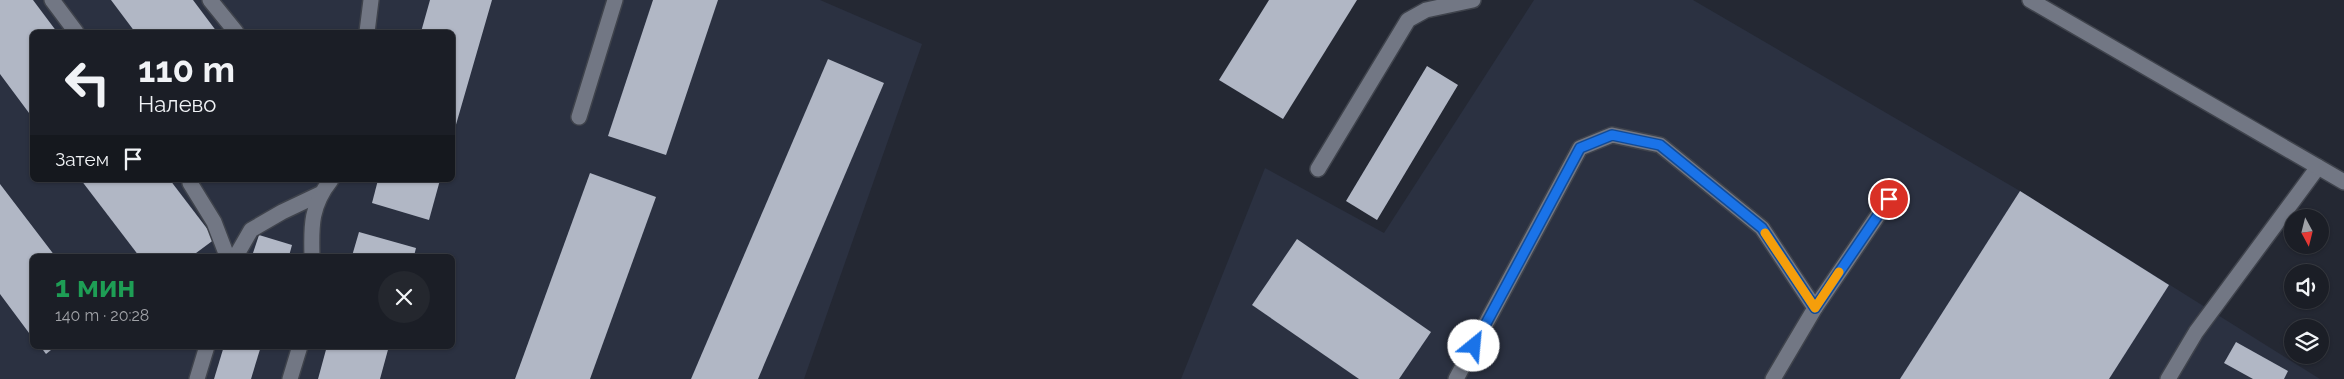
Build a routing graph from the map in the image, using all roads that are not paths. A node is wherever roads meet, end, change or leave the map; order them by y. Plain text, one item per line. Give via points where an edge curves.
1 (52, 0) edge
2 (210, 0) edge
3 (371, 0) edge
4 (615, 0) edge
5 (1473, 0) edge
6 (2030, 0) edge
7 (74, 30) edge
8 (234, 30) edge
9 (366, 30) edge
10 (579, 117) dead end
11 (2318, 167) junction
12 (1318, 169) dead end
13 (191, 182) edge
14 (329, 182) edge
15 (2344, 182) edge
16 (320, 194) junction
17 (1889, 199) dead end
18 (226, 254) edge
19 (237, 254) edge
20 (312, 254) edge
21 (1815, 308) junction
22 (206, 349) edge
23 (299, 349) edge
24 (197, 379) edge
25 (290, 379) edge
26 (1456, 379) edge
27 (1772, 379) edge
28 (2168, 379) edge

1 - 7 street
2 - 8 street
3 - 9 street
4 - 10 street
5 - 12 street via 1426,10 1408,20
6 - 11 street
11 - 15 street
11 - 28 street via 2196,332
13 - 18 street via 214,222
14 - 16 street
16 - 19 street via 251,230
16 - 20 street via 311,224
17 - 21 street
21 - 26 street via 1762,228 1660,145 1612,135 1580,148
21 - 27 street
22 - 24 street
23 - 25 street

